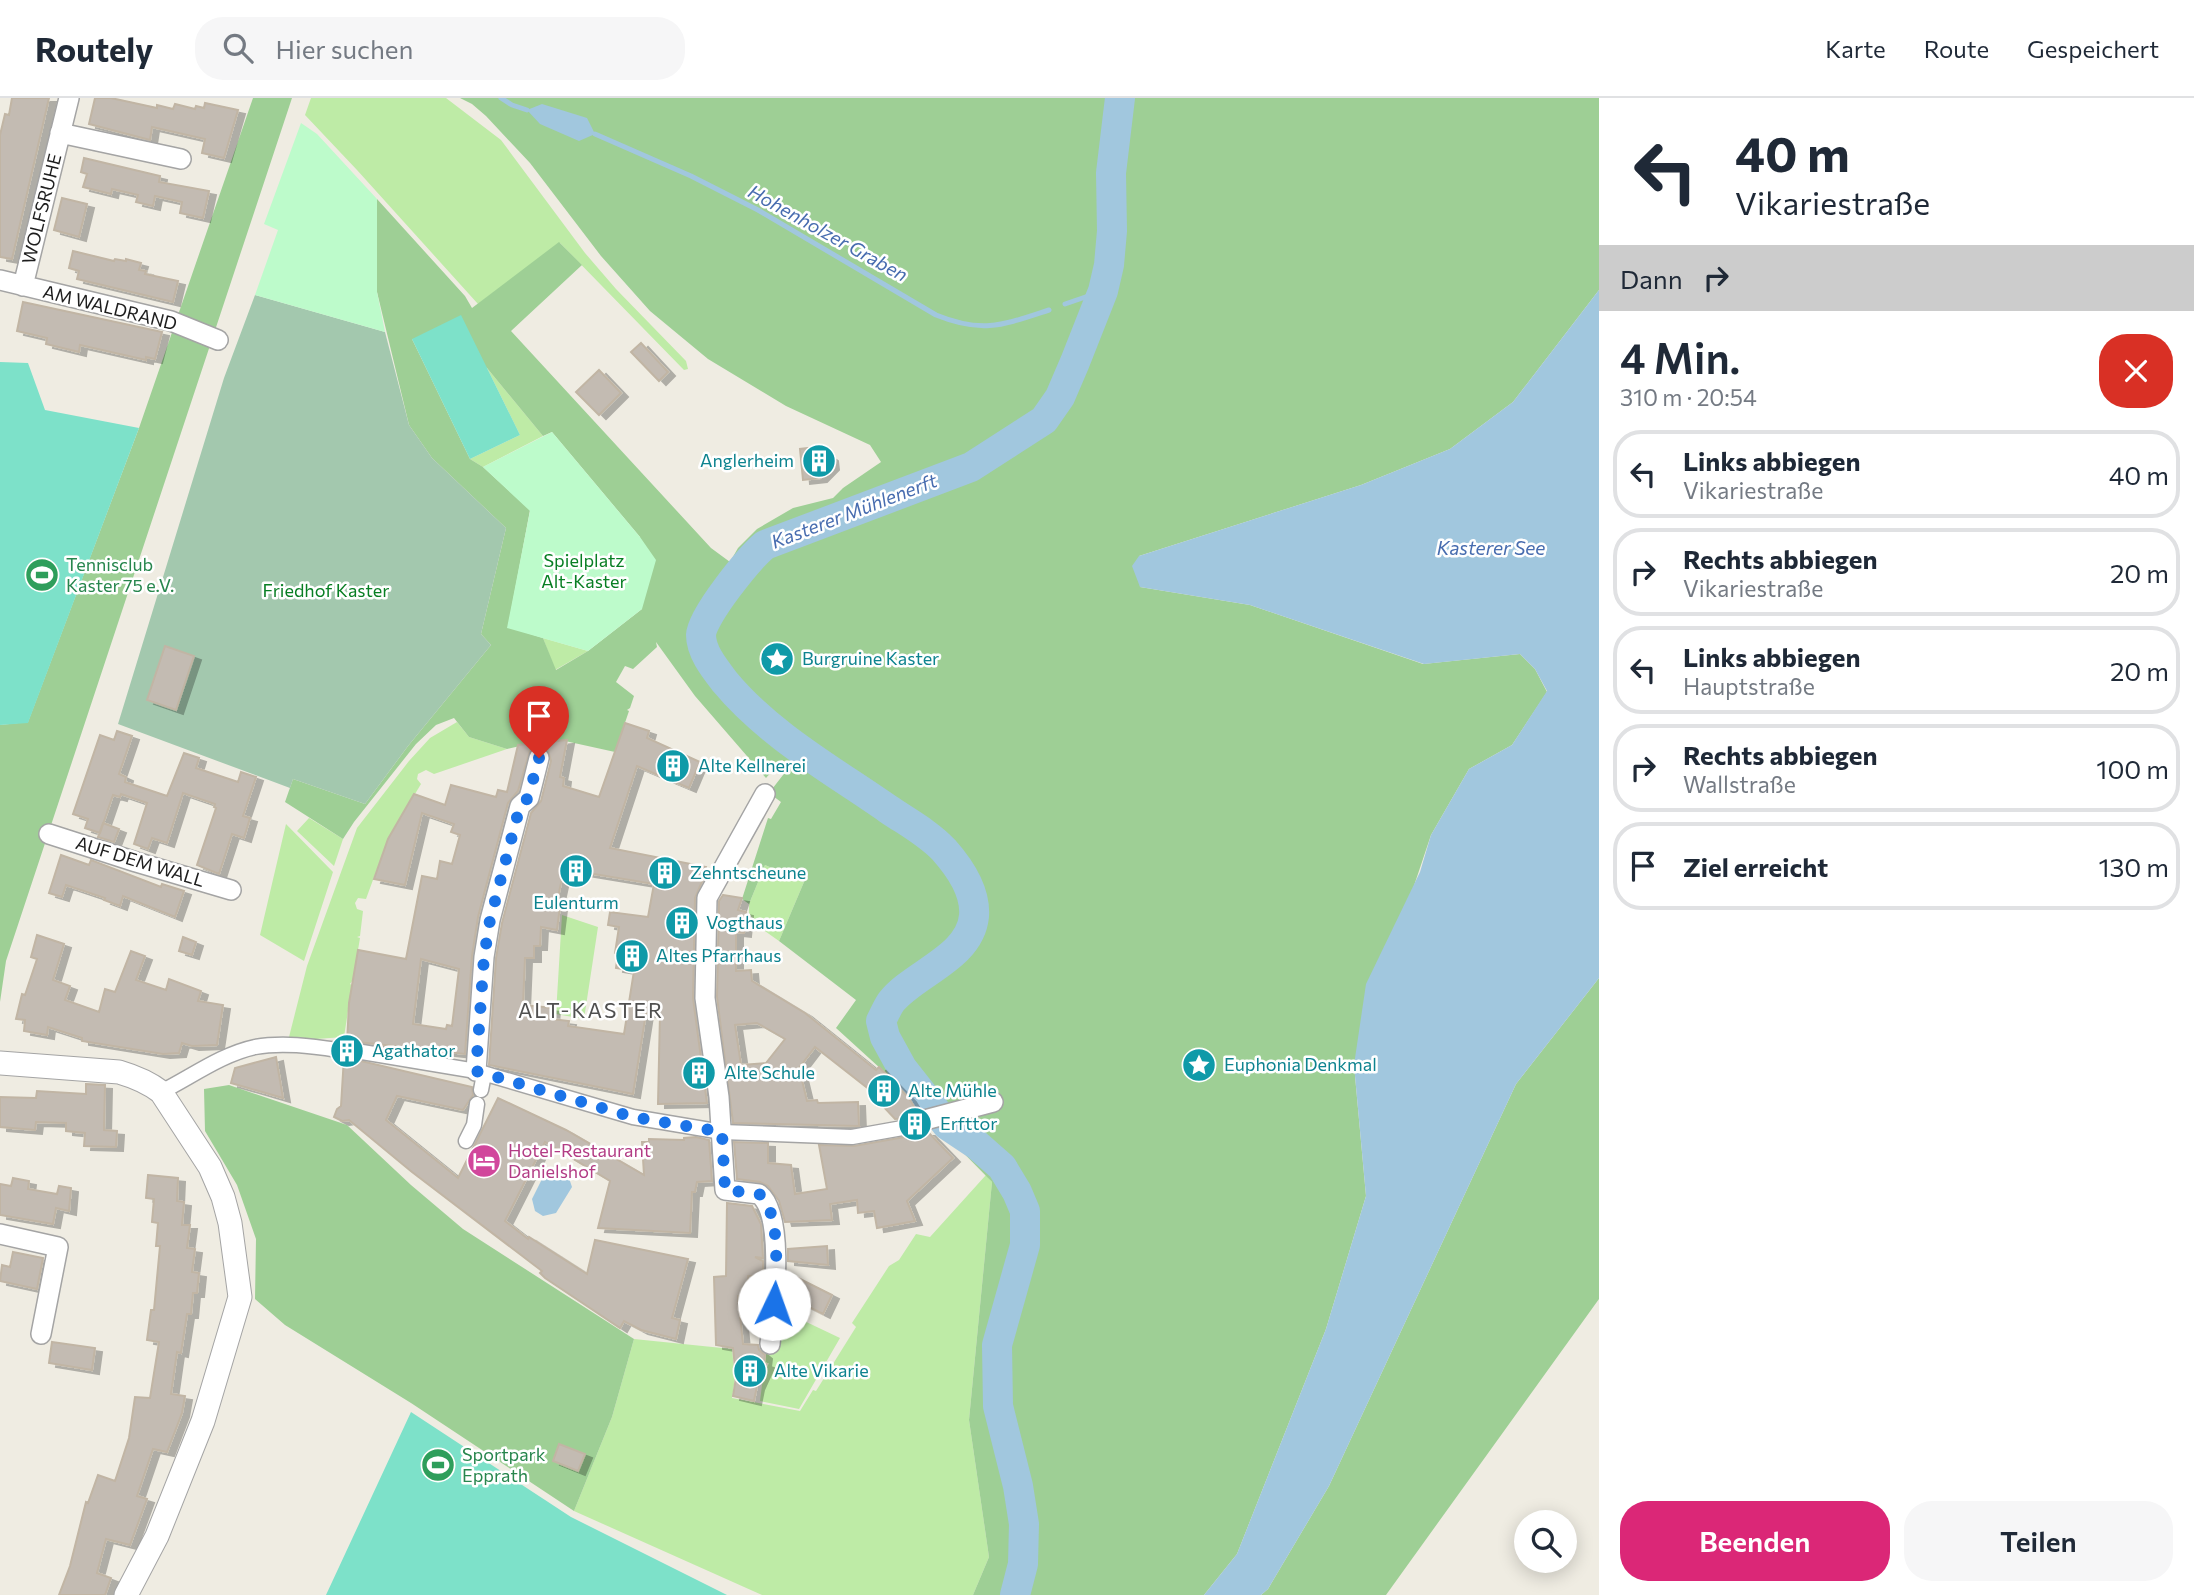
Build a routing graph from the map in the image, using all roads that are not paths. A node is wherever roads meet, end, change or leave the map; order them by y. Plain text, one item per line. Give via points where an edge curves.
1 (69, 98) edge
2 (60, 133) junction
3 (181, 159) dead end
4 (0, 280) edge
5 (23, 286) junction
6 (218, 341) dead end
7 (539, 758) dead end
8 (767, 790) dead end
9 (50, 834) dead end
10 (231, 890) dead end
11 (338, 1050) dead end
12 (356, 1051) dead end
13 (0, 1063) edge
14 (479, 1085) junction
15 (161, 1092) junction
16 (993, 1102) dead end
17 (917, 1123) joint
18 (722, 1132) junction
19 (466, 1141) dead end
20 (0, 1234) edge
21 (41, 1334) dead end
22 (770, 1344) dead end
23 (126, 1595) edge

1 - 2 street, WOLFSRUHE
2 - 3 street, WOLFSRUHE
2 - 5 street, WOLFSRUHE
4 - 5 street, AM WALDRAND
5 - 6 street, AM WALDRAND via 171,321
7 - 14 street via 528,798 520,806 490,920 484,957
8 - 18 street via 706,898 705,998
9 - 10 street, AUF DEM WALL
11 - 15 street via 256,1047
12 - 14 street
13 - 15 street via 119,1072 138,1077
14 - 18 street
14 - 19 street via 474,1125
15 - 23 street via 210,1167 223,1197 240,1297 203,1421 157,1536
16 - 17 street
17 - 18 street via 852,1137
18 - 22 street via 725,1190 759,1194 769,1205 775,1283
20 - 21 street via 58,1247

